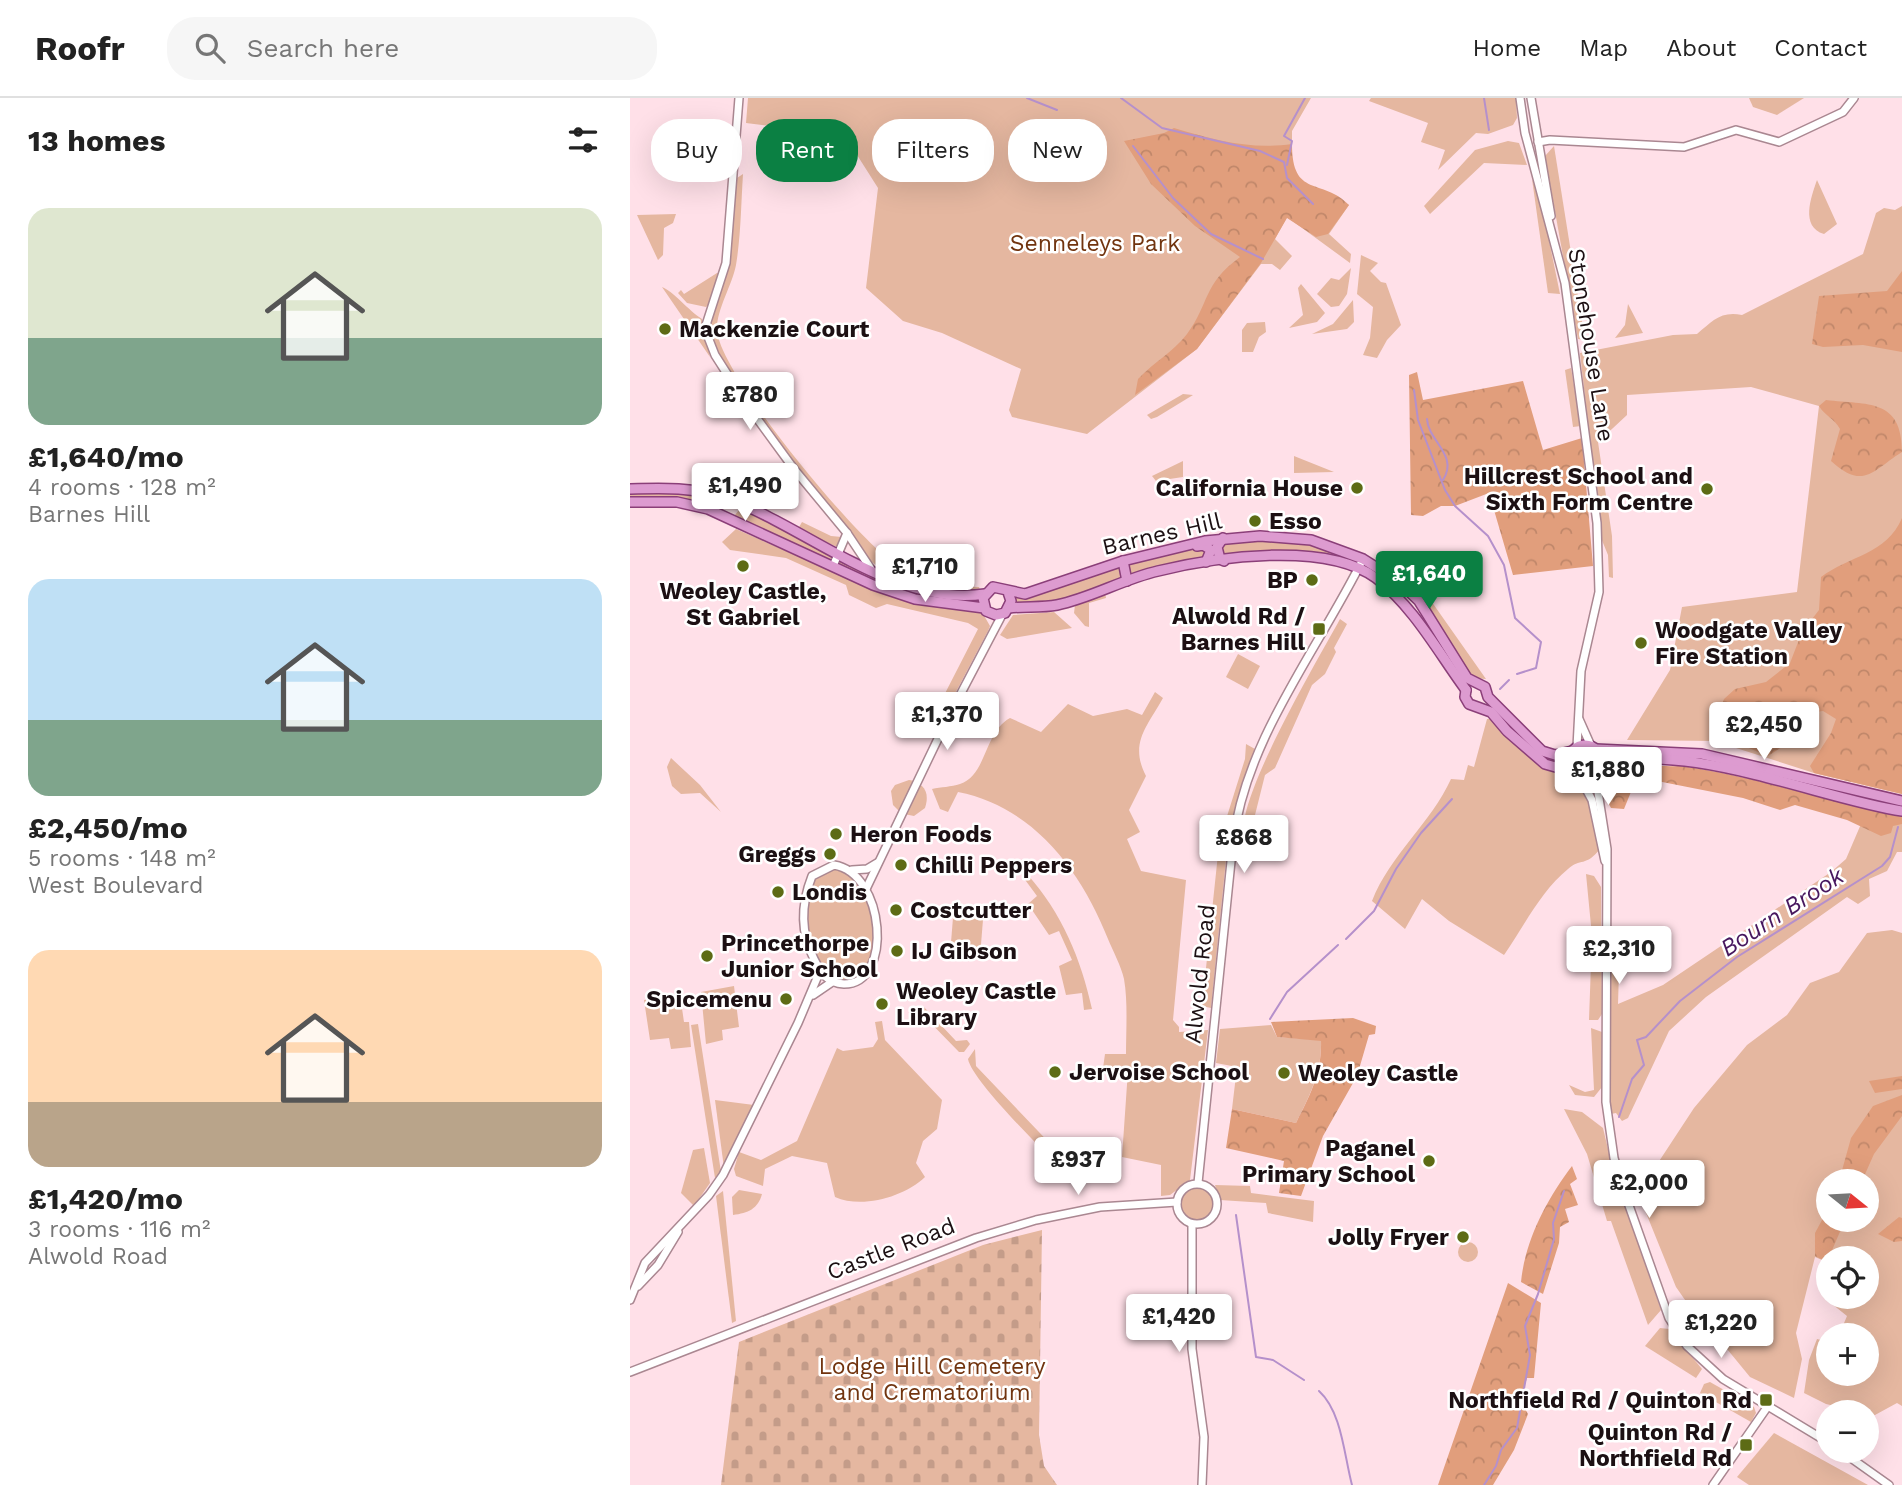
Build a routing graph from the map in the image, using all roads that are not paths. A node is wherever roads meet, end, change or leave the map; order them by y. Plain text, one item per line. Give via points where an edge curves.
1 (738, 98) edge
2 (1520, 98) edge
3 (1531, 98) edge
4 (1854, 98) edge
5 (1538, 142) junction
6 (1540, 188) junction
7 (1553, 234) junction
8 (630, 489) edge
9 (630, 502) edge
10 (734, 502) junction
11 (728, 517) junction
12 (847, 533) junction
13 (1223, 538) junction
14 (1182, 545) junction
15 (838, 553) junction
16 (1123, 561) junction
17 (1224, 561) junction
18 (1206, 562) junction
19 (1342, 562) junction
20 (1361, 563) junction
21 (833, 566) junction
22 (871, 569) junction
23 (1127, 581) junction
24 (1350, 584) junction
25 (1008, 592) junction
26 (985, 594) junction
27 (1009, 608) junction
28 (986, 611) junction
29 (1002, 615) junction
30 (993, 631) junction
31 (1475, 683) junction
32 (1466, 690) junction
33 (1488, 697) junction
34 (1480, 706) junction
35 (1577, 711) junction
36 (1594, 747) junction
37 (1574, 749) junction
38 (1597, 771) junction
39 (1576, 774) junction
40 (1902, 801) edge
41 (1902, 811) edge
42 (878, 862) junction
43 (1605, 862) junction
44 (850, 869) junction
45 (866, 889) junction
46 (820, 971) junction
47 (832, 982) junction
48 (810, 998) junction
49 (1198, 1183) junction
50 (1177, 1202) junction
51 (1192, 1224) junction
52 (682, 1225) junction
53 (636, 1288) junction
54 (630, 1300) edge
55 (630, 1372) edge
56 (1768, 1406) junction
57 (1816, 1435) edge
58 (1858, 1463) edge
59 (1202, 1485) edge
60 (1713, 1485) edge
61 (1889, 1485) edge

1 - 12 street via 726,262 706,325 708,337 727,375
2 - 6 street, Stonehouse Lane
3 - 5 street, Stonehouse Lane
4 - 5 street via 1843,112 1779,142 1736,130 1684,147
5 - 6 street via 1533,145
5 - 7 street, Stonehouse Lane
6 - 7 street, Stonehouse Lane
7 - 35 street, Stonehouse Lane via 1571,317 1599,549 1599,601 1583,658
8 - 10 main road via 678,488
9 - 11 main road via 677,502
10 - 11 main road
10 - 15 main road
11 - 21 main road
12 - 15 street
12 - 22 street
13 - 14 main road, Barnes Hill
13 - 17 main road via 1217,547
13 - 20 main road, Barnes Hill via 1292,536 1331,545
14 - 16 main road, Barnes Hill
14 - 18 main road via 1208,547
15 - 21 street
15 - 22 main road
16 - 23 main road
16 - 25 main road, Barnes Hill via 1025,594
17 - 18 main road, Barnes Hill
17 - 19 main road, Barnes Hill via 1298,556
18 - 23 main road, Barnes Hill
19 - 20 main road, Barnes Hill
19 - 24 street
20 - 24 street, Alwold Road
20 - 31 main road, Barnes Hill via 1398,581 1419,601
20 - 32 main road, Barnes Hill via 1415,617
21 - 28 main road via 915,599
22 - 26 main road via 942,592
23 - 27 main road, Barnes Hill via 1060,604
24 - 49 street, Alwold Road via 1262,748 1239,811
25 - 26 main road via 998,587
25 - 27 main road
26 - 28 main road
27 - 29 main road
28 - 29 main road
28 - 30 street
29 - 30 street
30 - 42 street
31 - 32 main road
31 - 33 main road via 1485,687
32 - 34 main road via 1469,704
33 - 34 main road
33 - 37 main road via 1542,751 1555,755
34 - 39 main road via 1545,764
35 - 36 street, Stonehouse Lane
35 - 37 street, Stonehouse Lane
36 - 37 main road
36 - 38 main road via 1601,758
36 - 40 main road via 1702,754
37 - 39 main road via 1569,762
38 - 39 main road
38 - 41 main road via 1615,763 1643,760 1702,764
38 - 43 street
39 - 43 street via 1592,800
42 - 44 street via 867,869
42 - 45 street
43 - 56 street via 1608,1112 1614,1158 1669,1318 1687,1346 1710,1369
44 - 45 street
44 - 46 street via 826,867 812,876 807,889 804,927
45 - 47 street via 877,920 871,965 856,981
46 - 47 street
46 - 48 street
47 - 48 street
48 - 52 street via 723,1174
49 - 50 street via 1181,1191
49 - 51 street via 1214,1191 1218,1204 1207,1222
50 - 51 street via 1180,1214
50 - 55 street, Castle Road via 1087,1210 976,1238
51 - 59 street via 1192,1349 1204,1437
52 - 53 street via 658,1265
52 - 53 street via 645,1263
53 - 54 street
56 - 57 street
56 - 60 street
58 - 61 street

